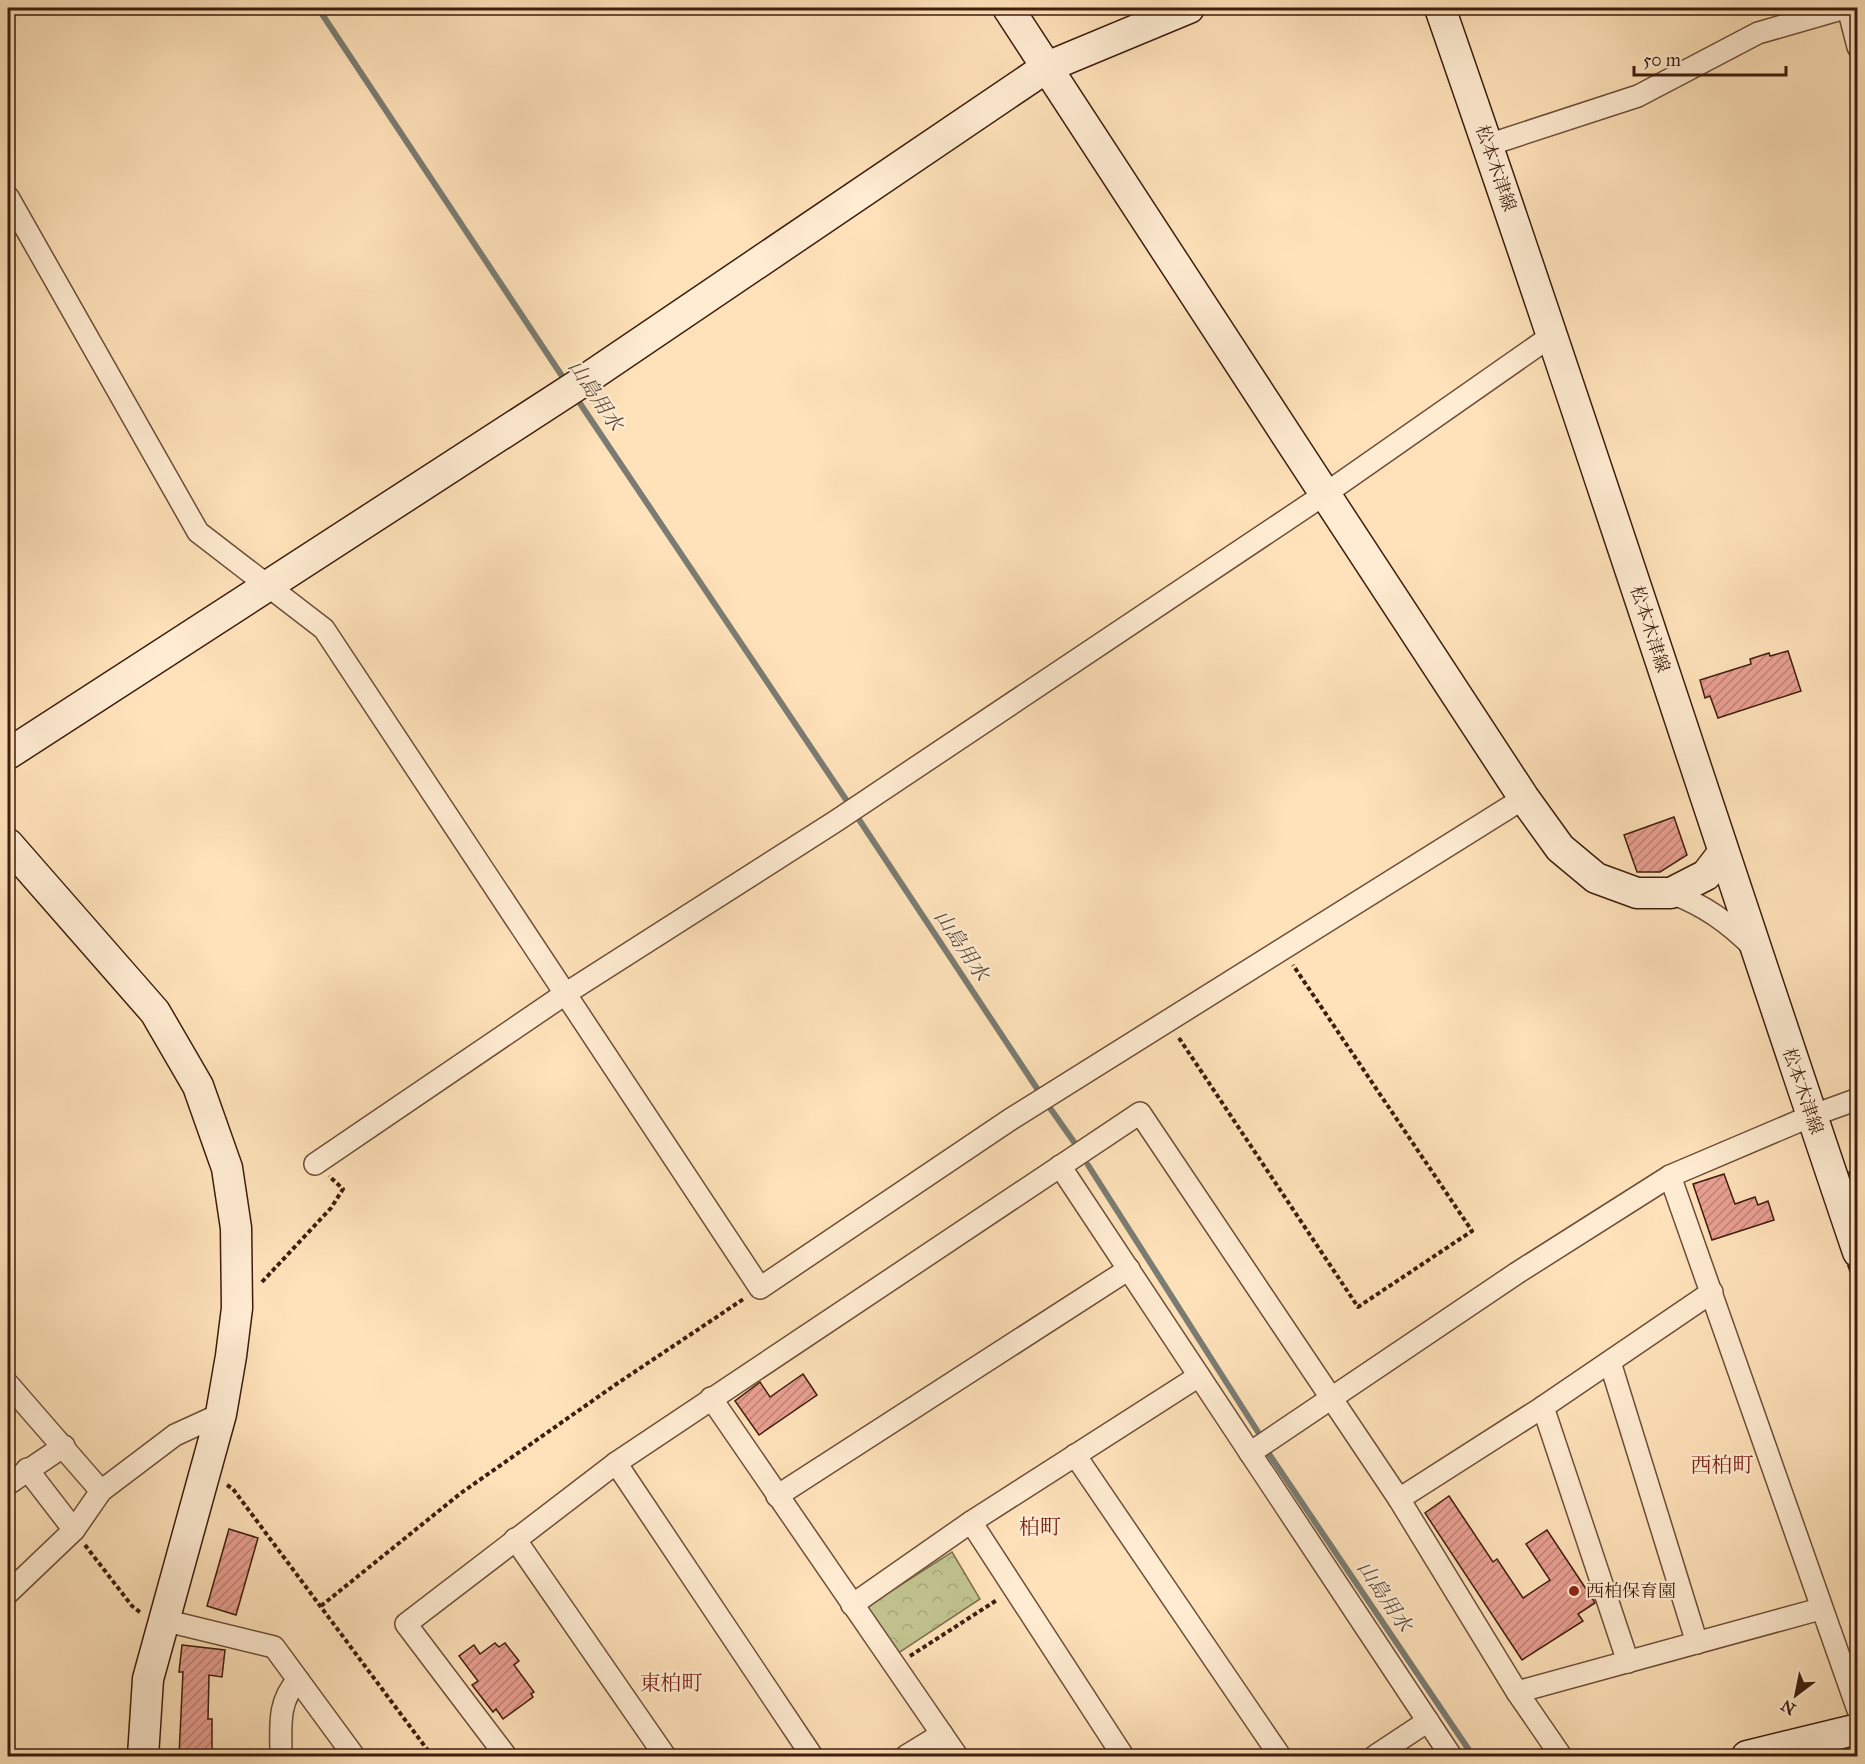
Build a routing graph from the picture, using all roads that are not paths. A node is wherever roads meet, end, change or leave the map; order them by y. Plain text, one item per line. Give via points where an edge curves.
1 (1008, 8) edge
2 (1189, 8) edge
3 (1440, 8) edge
4 (1847, 8) edge
5 (1857, 46) edge
6 (1047, 67) junction
7 (1488, 146) junction
8 (8, 197) edge
9 (1554, 334) junction
10 (1324, 494) junction
11 (268, 586) junction
12 (8, 754) edge
13 (1524, 798) junction
14 (8, 844) edge
15 (1722, 853) junction
16 (1671, 893) junction
17 (1755, 948) junction
18 (565, 994) junction
19 (1857, 1100) edge
20 (1811, 1116) junction
21 (315, 1164) road end
22 (1060, 1166) junction
23 (1670, 1176) junction
24 (1857, 1252) edge
25 (1129, 1269) junction
26 (1712, 1292) junction
27 (1610, 1362) junction
28 (1199, 1376) junction
29 (8, 1384) edge
30 (711, 1398) junction
31 (1330, 1400) junction
32 (1544, 1407) junction
33 (221, 1414) junction
34 (64, 1446) junction
35 (1250, 1453) junction
36 (1075, 1455) junction
37 (616, 1463) junction
38 (27, 1469) junction
39 (8, 1484) edge
40 (101, 1491) junction
41 (777, 1496) junction
42 (1399, 1499) junction
43 (971, 1522) junction
44 (74, 1530) junction
45 (515, 1539) junction
46 (8, 1593) edge
47 (852, 1605) junction
48 (1820, 1609) junction
49 (163, 1620) junction
50 (1696, 1643) junction
51 (1628, 1662) junction
52 (298, 1680) junction
53 (1517, 1692) junction
54 (1857, 1710) edge
55 (1428, 1721) junction
56 (1857, 1729) edge
57 (942, 1734) junction
58 (143, 1756) edge
59 (281, 1756) edge
60 (354, 1756) edge
61 (506, 1756) edge
62 (665, 1756) edge
63 (812, 1756) edge
64 (906, 1756) edge
65 (957, 1756) edge
66 (1124, 1756) edge
67 (1280, 1756) edge
68 (1375, 1756) edge
69 (1451, 1756) edge
70 (1561, 1756) edge
71 (1748, 1756) edge

1 - 6 street
2 - 6 street
3 - 7 street, 松本木津線
4 - 5 street
4 - 7 street via 1758,33 1638,96
6 - 10 street
6 - 11 street via 572,390
7 - 9 street, 松本木津線
8 - 11 street via 198,532
9 - 10 street
9 - 15 street, 松本木津線
10 - 13 street
10 - 18 street via 836,821
11 - 12 street
11 - 18 street via 324,629
13 - 16 street via 1560,848 1596,878 1637,893
13 - 18 street via 1011,1119 760,1288
14 - 33 street via 155,1012 198,1086 227,1168 236,1228 237,1308
15 - 16 street via 1706,875
15 - 17 street, 松本木津線
16 - 17 street via 1721,918
17 - 20 street, 松本木津線
18 - 21 street
19 - 20 street
20 - 23 street
20 - 24 street, 松本木津線
22 - 25 street
22 - 30 street
22 - 31 street via 1140,1113
23 - 26 street
23 - 31 street
25 - 28 street
25 - 41 street
26 - 27 street
26 - 48 street
27 - 32 street
27 - 50 street
28 - 35 street
28 - 36 street
29 - 34 street
30 - 37 street
30 - 41 street
31 - 35 street
31 - 42 street
32 - 42 street
32 - 51 street
33 - 40 street via 175,1435
33 - 49 street
34 - 38 street
34 - 40 street
35 - 55 street
36 - 43 street
36 - 67 street
37 - 45 street
37 - 63 street
38 - 39 street
38 - 44 street
40 - 44 street
41 - 47 street
42 - 53 street
43 - 47 street
43 - 66 street
44 - 46 street
45 - 61 street via 406,1624
45 - 62 street
47 - 57 street
48 - 50 street
48 - 54 street
49 - 52 street via 274,1647
49 - 58 street via 148,1678
50 - 51 street
51 - 53 street
52 - 59 street via 286,1693
52 - 60 street
53 - 70 street
55 - 68 street
55 - 69 street
56 - 71 street
57 - 64 street
57 - 65 street

